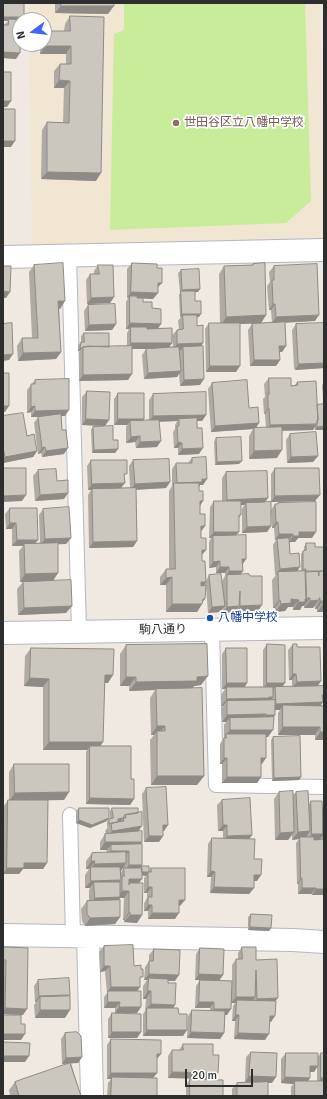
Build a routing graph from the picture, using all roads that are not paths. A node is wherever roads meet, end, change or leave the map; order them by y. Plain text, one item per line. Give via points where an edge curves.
1 (324, 250) edge
2 (69, 255) junction
3 (3, 257) edge
4 (324, 628) edge
5 (212, 630) junction
6 (79, 632) junction
7 (3, 633) edge
8 (324, 787) edge
9 (70, 815) dead end
10 (3, 935) edge
11 (81, 936) junction
12 (324, 942) edge
13 (92, 1096) edge

1 - 2 street
2 - 3 street
2 - 6 lane
4 - 5 street, 駒八通り
5 - 6 street, 駒八通り
5 - 8 lane via 216,785
6 - 7 street, 駒八通り
9 - 11 lane
10 - 11 street
11 - 12 street
11 - 13 street

